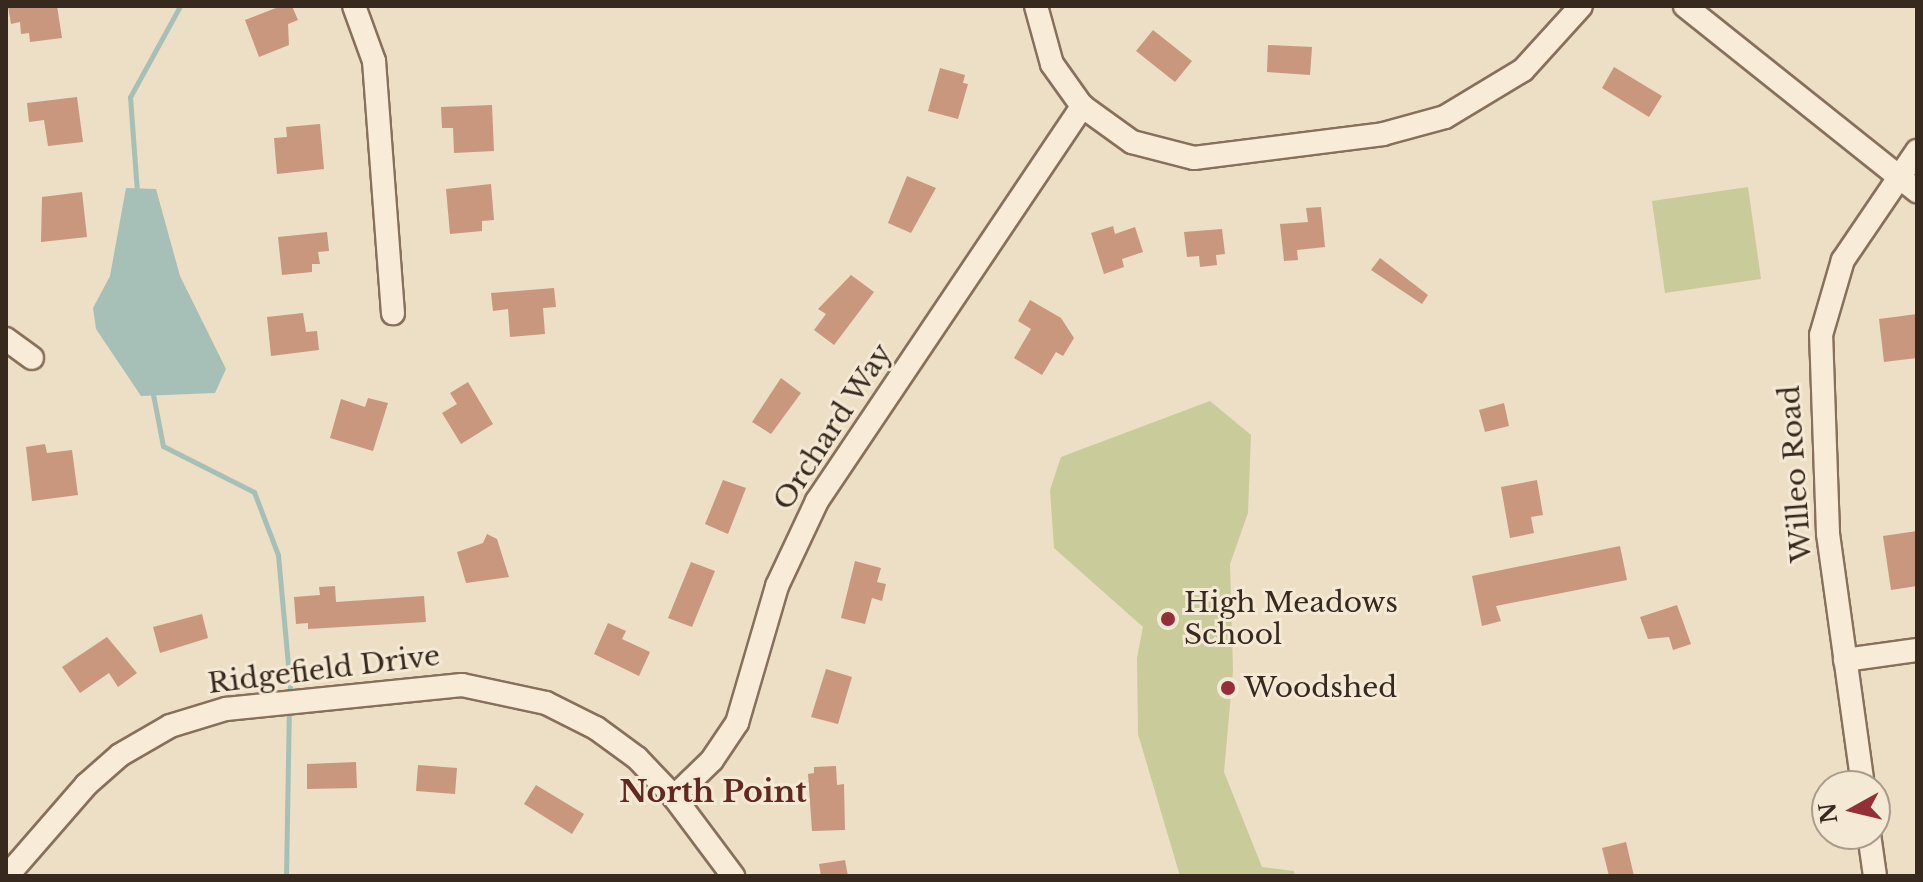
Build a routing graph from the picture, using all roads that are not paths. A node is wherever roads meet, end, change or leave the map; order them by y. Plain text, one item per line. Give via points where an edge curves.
1 (354, 6) edge
2 (1036, 6) edge
3 (1581, 6) edge
4 (1685, 6) edge
5 (1082, 106) junction
6 (1917, 151) edge
7 (1899, 176) junction
8 (1917, 191) edge
9 (393, 313) dead end
10 (6, 339) edge
11 (32, 358) dead end
12 (1917, 650) edge
13 (1845, 660) junction
14 (1861, 770) edge
15 (674, 797) junction
16 (1871, 850) edge
17 (7, 876) edge
18 (733, 876) edge
19 (1875, 876) edge

1 - 9 street via 374,61
2 - 5 street via 1052,64
3 - 5 street via 1556,37 1499,88 1445,117 1383,134 1194,158 1132,142
4 - 7 street
5 - 15 street, Orchard Way via 817,501 777,586 737,723 712,760
6 - 7 street, Willeo Road
7 - 8 street
7 - 13 street, Willeo Road via 1843,260 1821,335 1823,469
10 - 11 street
12 - 13 street
13 - 14 street, Willeo Road
15 - 17 street, Ridgefield Drive via 637,758 596,728 546,703 497,689 422,685 226,709 170,726 120,755 86,785
15 - 18 street, Ridgefield Drive
16 - 19 street

